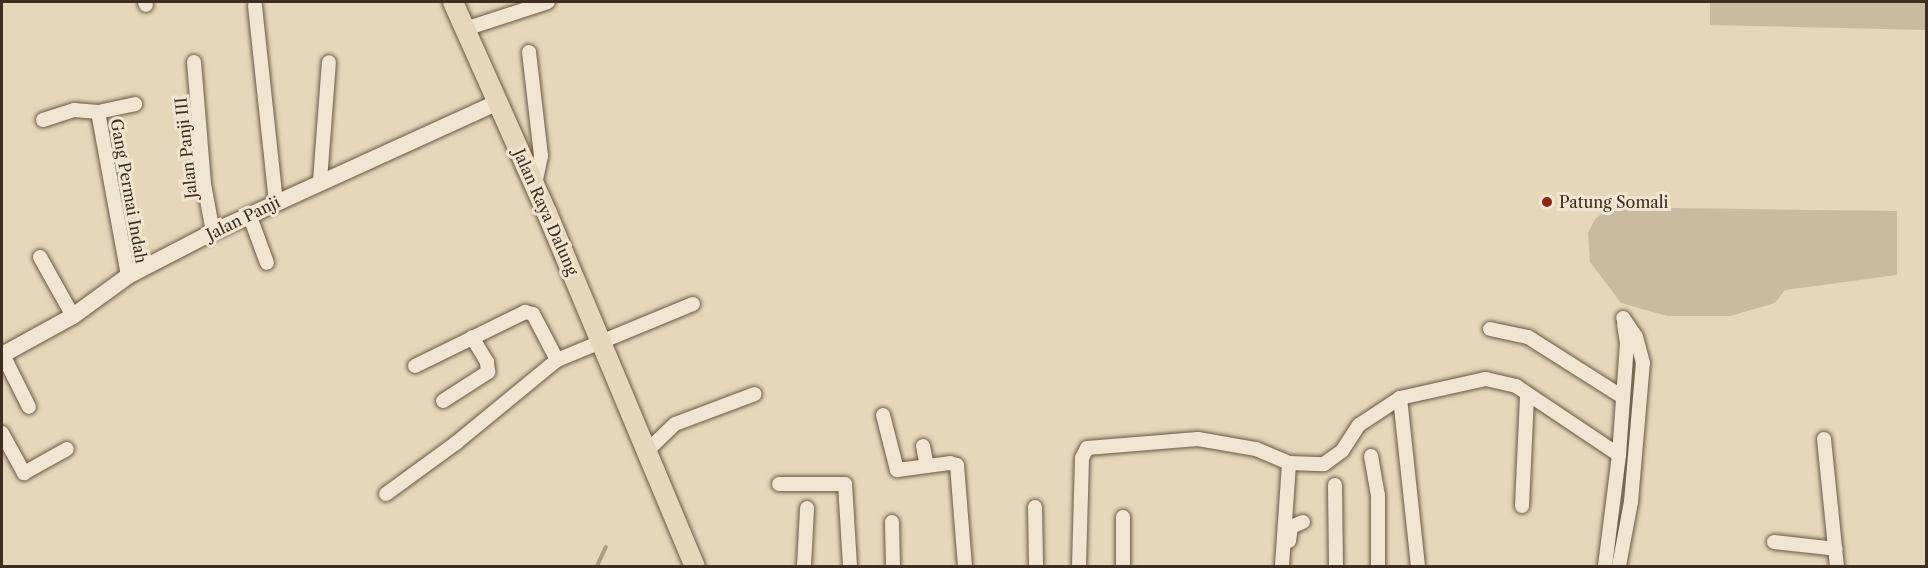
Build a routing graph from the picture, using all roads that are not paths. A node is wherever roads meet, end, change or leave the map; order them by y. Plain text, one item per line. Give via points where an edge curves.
1 (453, 2) edge
2 (548, 2) edge
3 (255, 6) dead end
4 (465, 29) junction
5 (529, 52) dead end
6 (194, 62) dead end
7 (329, 62) dead end
8 (496, 103) junction
9 (135, 104) dead end
10 (98, 112) junction
11 (43, 120) dead end
12 (320, 181) junction
13 (535, 186) junction
14 (276, 201) junction
15 (249, 214) junction
16 (213, 232) junction
17 (40, 257) dead end
18 (267, 263) dead end
19 (128, 276) junction
20 (693, 304) dead end
21 (73, 316) junction
22 (1490, 329) dead end
23 (472, 337) junction
24 (602, 342) junction
25 (2, 355) edge
26 (557, 360) junction
27 (415, 366) dead end
28 (755, 394) dead end
29 (1527, 396) junction
30 (1621, 396) junction
31 (1400, 398) junction
32 (442, 401) dead end
33 (29, 407) dead end
34 (884, 415) dead end
35 (1620, 429) junction
36 (1637, 431) junction
37 (2, 433) edge
38 (1824, 439) dead end
39 (923, 446) dead end
40 (67, 449) dead end
41 (648, 450) junction
42 (1619, 455) junction
43 (1371, 456) dead end
44 (1289, 464) junction
45 (927, 466) junction
46 (779, 484) dead end
47 (1335, 486) dead end
48 (386, 494) dead end
49 (1613, 500) junction
50 (1631, 502) junction
51 (1521, 506) dead end
52 (1035, 507) dead end
53 (807, 508) dead end
54 (1123, 517) dead end
55 (892, 522) dead end
56 (1303, 522) dead end
57 (1774, 542) dead end
58 (1836, 549) junction
59 (695, 567) edge
60 (804, 567) edge
61 (850, 567) edge
62 (893, 567) edge
63 (965, 567) edge
64 (1036, 567) edge
65 (1079, 567) edge
66 (1123, 567) edge
67 (1282, 567) edge
68 (1288, 567) edge
69 (1336, 567) edge
70 (1378, 567) edge
71 (1418, 567) edge
72 (1605, 567) edge
73 (1619, 567) edge
74 (1837, 567) edge

1 - 4 main road, Jalan Raya Dalung
2 - 4 street
3 - 14 street
4 - 8 main road, Jalan Raya Dalung
5 - 13 street via 541,156
6 - 16 street, Jalan Panji III via 204,183
7 - 12 street
8 - 12 street, Jalan Panji
8 - 13 main road, Jalan Raya Dalung
9 - 10 street
10 - 11 street via 74,110
10 - 19 street, Gang Permai Indah
12 - 14 street, Jalan Panji
13 - 24 main road, Jalan Raya Dalung
14 - 15 street, Jalan Panji
15 - 16 street, Jalan Panji
15 - 18 street
16 - 19 street, Jalan Panji
17 - 21 street
19 - 21 street, Jalan Panji
20 - 24 street
21 - 25 street, Jalan Panji
22 - 30 street via 1528,337
23 - 26 street via 530,312
23 - 27 street
23 - 32 street via 487,362 488,372
24 - 26 street
24 - 41 main road, Jalan Raya Dalung
25 - 33 street
26 - 48 street via 456,443
28 - 41 street via 675,424
29 - 31 street via 1503,381 1486,380
29 - 42 street
29 - 51 street
30 - 35 street
30 - 36 street via 1627,343 1623,318 1636,337 1643,363
31 - 44 street via 1359,425 1332,460 1324,464
31 - 71 street
34 - 45 street via 897,470
35 - 36 street
35 - 42 street
36 - 50 street
37 - 40 street via 24,473
38 - 58 street
39 - 45 street
41 - 59 main road, Jalan Raya Dalung
42 - 49 street
43 - 70 street via 1378,495
44 - 65 street via 1256,449 1198,439 1087,448 1082,458
44 - 67 street
45 - 63 street via 957,465
46 - 61 street via 845,483
47 - 69 street
49 - 50 street
49 - 72 street
50 - 73 street
52 - 64 street
53 - 60 street
54 - 66 street
55 - 62 street
56 - 68 street via 1290,528
57 - 58 street
58 - 74 street

